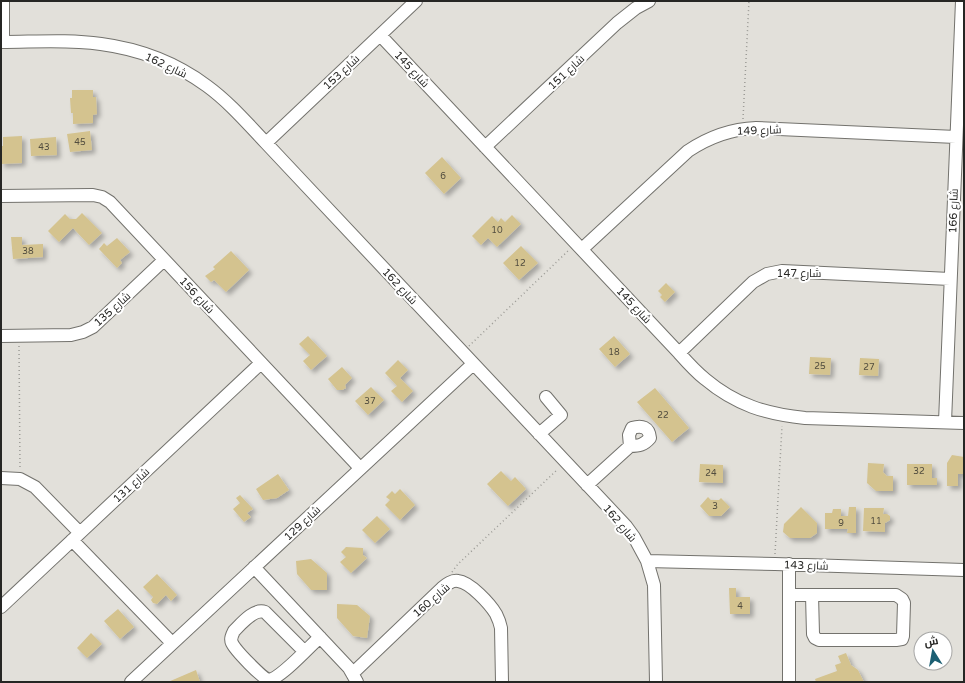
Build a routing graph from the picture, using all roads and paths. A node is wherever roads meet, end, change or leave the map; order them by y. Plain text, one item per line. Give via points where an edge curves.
1 (3, 1) edge
2 (416, 1) edge
3 (649, 1) edge
4 (749, 1) edge
5 (962, 1) edge
6 (380, 35) junction
7 (2, 42) edge
8 (742, 129) junction
9 (956, 137) junction
10 (266, 143) junction
11 (485, 147) junction
12 (1, 196) edge
13 (579, 246) junction
14 (164, 260) junction
15 (950, 279) junction
16 (1, 336) edge
17 (18, 336) junction
18 (462, 352) junction
19 (679, 353) junction
20 (261, 363) junction
21 (473, 364) junction
22 (546, 397) dead end
23 (783, 416) junction
24 (945, 422) junction
25 (964, 423) edge
26 (539, 434) junction
27 (630, 446) dead end
28 (565, 462) junction
29 (360, 468) junction
30 (1, 478) edge
31 (20, 479) junction
32 (587, 485) junction
33 (76, 536) junction
34 (647, 561) junction
35 (775, 564) junction
36 (789, 564) junction
37 (254, 567) junction
38 (964, 570) edge
39 (449, 583) junction
40 (789, 595) junction
41 (812, 595) junction
42 (1, 607) edge
43 (320, 637) junction
44 (172, 643) junction
45 (304, 651) junction
46 (355, 677) edge
47 (131, 682) edge
48 (502, 682) edge
49 (656, 682) edge
50 (789, 682) edge

1 - 7 street
2 - 6 street, شارع 153
3 - 11 street, شارع 151 via 617,23
4 - 8 path
5 - 9 street, شارع 166
6 - 10 street, شارع 153
6 - 11 street, شارع 145
7 - 10 street, شارع 162 via 100,44 129,49 156,58 183,70 207,86
8 - 9 street, شارع 149
8 - 13 street, شارع 149 via 705,140 688,151
9 - 15 street, شارع 166
10 - 18 street, شارع 162
11 - 13 street, شارع 145
12 - 14 street, شارع 156 via 102,197 110,202
13 - 18 path
13 - 19 street, شارع 145
14 - 17 street, شارع 135 via 92,327 72,335
14 - 20 street, شارع 156
15 - 19 street, شارع 147 via 782,271 767,274 753,282
15 - 24 street, شارع 166
16 - 17 street, شارع 135
17 - 31 path
18 - 21 street, شارع 162
19 - 23 street, شارع 145 via 721,392 761,411
20 - 29 street, شارع 156
20 - 33 street, شارع 131
21 - 26 street, شارع 162
21 - 29 street, شارع 129
22 - 26 street via 561,415
23 - 24 street, شارع 145
23 - 35 path
24 - 25 street, شارع 145
26 - 28 street, شارع 162
27 - 32 street
28 - 32 street, شارع 162
28 - 39 path via 458,564 450,576
29 - 37 street, شارع 129
30 - 31 street
31 - 33 street via 35,487
32 - 34 street, شارع 162 via 626,526
33 - 42 street, شارع 131
33 - 44 street
34 - 35 street, شارع 143
34 - 49 street, شارع 162 via 654,585
35 - 36 street, شارع 143
36 - 38 street, شارع 143
36 - 40 street
37 - 43 street
37 - 44 street, شارع 129
39 - 46 street, شارع 160
39 - 48 street, شارع 160 via 466,583 495,612 501,628
40 - 41 street
40 - 50 street
41 - 41 street via 900,596 904,602 902,639 819,640 813,634
43 - 45 street
43 - 46 street
44 - 47 street, شارع 129
45 - 45 street via 276,678 269,680 235,648 231,640 234,631 255,613 262,611 266,612

